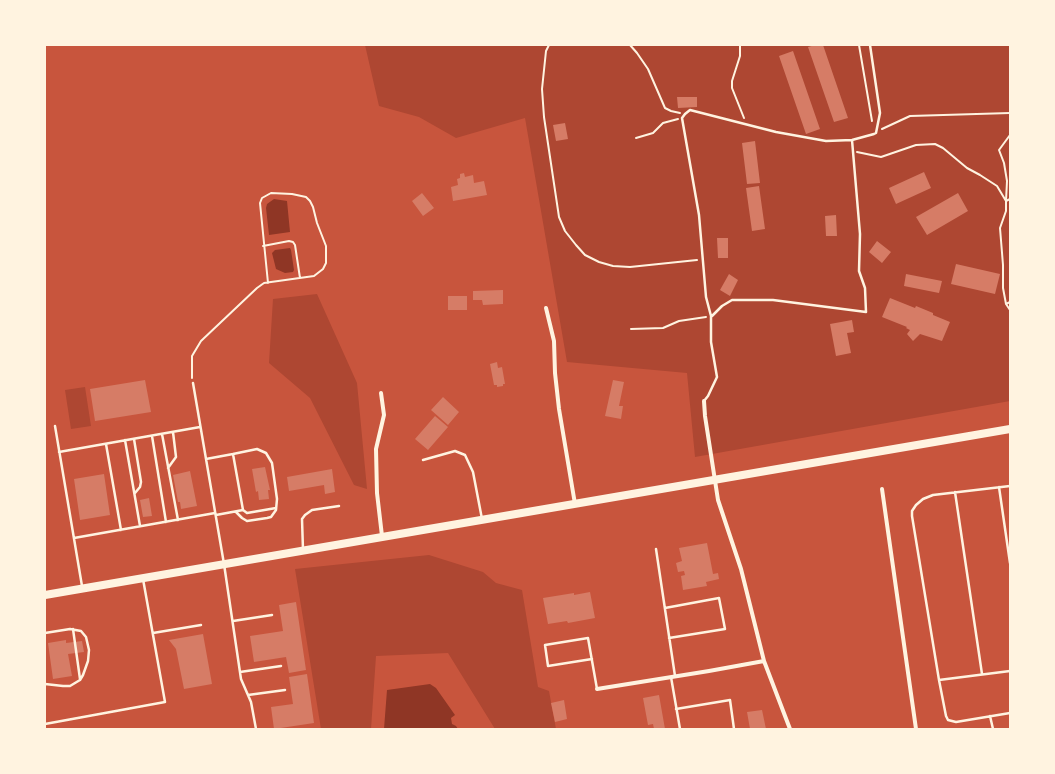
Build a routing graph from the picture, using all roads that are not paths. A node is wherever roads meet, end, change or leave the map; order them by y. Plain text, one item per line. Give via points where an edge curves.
1 (870, 45) edge
2 (852, 140) junction
3 (546, 308) dead end
4 (711, 316) junction
5 (193, 383) road end
6 (381, 394) dead end
7 (704, 401) joint
8 (55, 426) dead end
9 (200, 427) junction
10 (1010, 429) edge
11 (172, 432) junction
12 (162, 434) junction
13 (152, 436) junction
14 (134, 439) junction
15 (126, 440) junction
16 (106, 444) junction
17 (59, 452) junction
18 (233, 454) junction
19 (206, 459) junction
20 (423, 460) dead end
21 (168, 468) junction
22 (714, 481) junction
23 (1010, 486) edge
24 (998, 487) junction
25 (882, 488) dead end
26 (955, 492) junction
27 (135, 493) junction
28 (575, 504) junction
29 (339, 506) dead end
30 (276, 508) junction
31 (243, 510) junction
32 (236, 512) junction
33 (215, 514) junction
34 (178, 520) junction
35 (482, 520) junction
36 (166, 522) junction
37 (140, 527) junction
38 (121, 530) junction
39 (382, 536) junction
40 (74, 538) junction
41 (656, 549) dead end
42 (303, 550) junction
43 (1010, 563) edge
44 (224, 564) junction
45 (143, 578) junction
46 (82, 589) junction
47 (45, 595) edge
48 (665, 608) junction
49 (272, 615) dead end
50 (233, 621) junction
51 (201, 625) dead end
52 (73, 629) junction
53 (45, 633) edge
54 (153, 633) junction
55 (670, 638) junction
56 (592, 658) junction
57 (764, 661) junction
58 (281, 666) dead end
59 (1010, 671) edge
60 (240, 672) junction
61 (982, 674) junction
62 (673, 677) junction
63 (80, 680) junction
64 (939, 680) junction
65 (45, 684) edge
66 (597, 689) joint
67 (285, 690) dead end
68 (248, 695) junction
69 (676, 709) junction
70 (1010, 713) edge
71 (990, 716) junction
72 (45, 724) edge
73 (256, 729) edge
74 (680, 729) edge
75 (734, 729) edge
76 (790, 729) edge
77 (916, 729) edge
78 (993, 729) edge

1 - 2 lane via 880,113 875,133
2 - 4 lane via 860,234 859,271 865,288 866,312 773,300 732,300
2 - 4 lane via 800,138 690,110 685,114 682,118 699,215 706,297
3 - 28 street via 554,340 558,409
4 - 7 lane via 711,342 717,377
5 - 9 lane
6 - 39 street via 384,415 378,437 376,461
7 - 22 street
8 - 17 lane
9 - 11 lane
9 - 19 lane
10 - 22 main road
11 - 12 lane
11 - 21 lane via 176,457
12 - 13 lane
12 - 21 lane
13 - 14 lane
13 - 36 lane
14 - 15 lane
14 - 27 lane via 141,482
15 - 16 lane
15 - 27 lane
16 - 17 lane
16 - 38 lane
17 - 40 lane
18 - 19 lane
18 - 30 lane via 257,449 266,453 272,463 277,494
18 - 31 lane
19 - 33 lane
20 - 35 lane via 455,451 465,454 473,472
21 - 34 lane
22 - 28 main road
22 - 57 street
23 - 24 lane
24 - 26 lane
24 - 43 lane
25 - 77 street
26 - 61 lane
26 - 64 lane via 923,499 912,511
27 - 37 lane
28 - 35 main road
29 - 42 lane via 312,510 305,515 302,519
30 - 31 lane via 247,513
30 - 32 lane via 274,514 267,518 250,521 244,520
31 - 32 lane
32 - 33 lane
33 - 34 lane
33 - 44 lane
34 - 36 lane
35 - 39 main road
36 - 37 lane
37 - 38 lane
38 - 40 lane
39 - 42 main road
40 - 46 lane
41 - 48 lane
42 - 44 main road
44 - 45 main road
44 - 50 lane
45 - 46 main road
45 - 54 lane
46 - 47 main road
48 - 55 lane
48 - 55 lane via 720,598 725,629
49 - 50 lane
50 - 60 lane
51 - 54 lane
52 - 53 lane
52 - 63 lane
52 - 63 lane via 84,633 89,650 88,661
54 - 72 lane via 165,702
55 - 62 lane
56 - 56 lane via 588,638 545,645 548,666
56 - 66 lane
57 - 62 street
57 - 76 street
58 - 60 lane
59 - 61 lane
60 - 68 lane
61 - 64 lane
62 - 66 street
62 - 69 lane
63 - 65 lane via 70,686
64 - 71 lane via 948,720 956,722
67 - 68 lane
68 - 73 lane
69 - 74 lane
69 - 75 lane via 730,700
70 - 71 lane
71 - 78 lane

